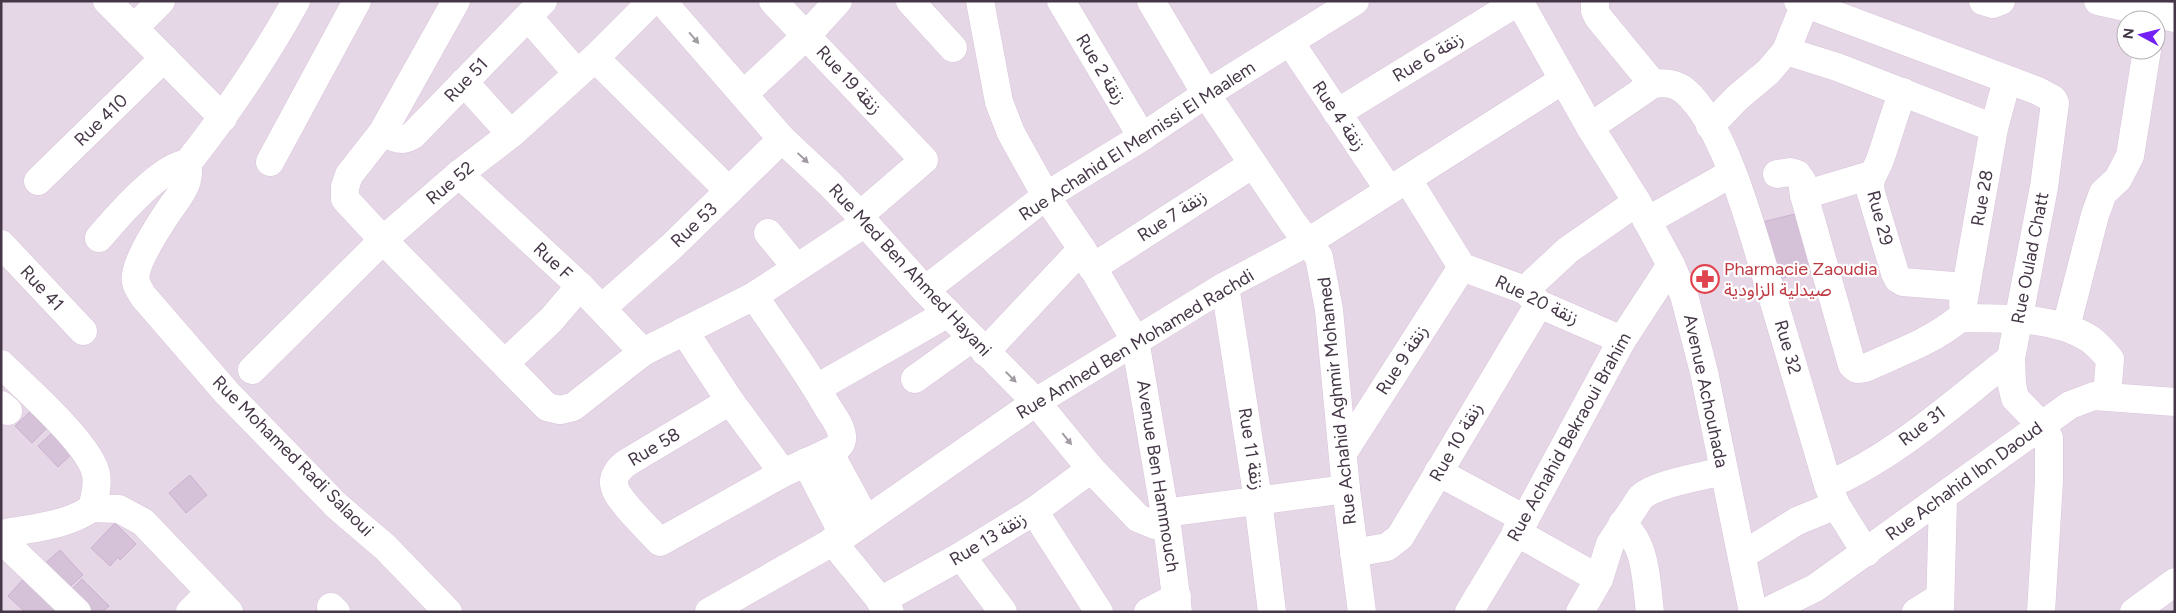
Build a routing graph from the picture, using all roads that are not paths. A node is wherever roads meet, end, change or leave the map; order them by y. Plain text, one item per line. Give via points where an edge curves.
1 (107, 1) edge
2 (161, 1) edge
3 (296, 1) edge
4 (357, 1) edge
5 (456, 1) edge
6 (652, 1) edge
7 (662, 1) edge
8 (773, 1) edge
9 (838, 1) edge
10 (910, 1) edge
11 (980, 1) edge
12 (1060, 1) edge
13 (1355, 1) edge
14 (1519, 1) edge
15 (1595, 1) edge
16 (1983, 1) edge
17 (2001, 1) edge
18 (2098, 1) edge
19 (1803, 2) edge
20 (1160, 5) edge
21 (536, 9) edge
22 (2140, 10) edge
23 (134, 28) junction
24 (807, 35) junction
25 (1290, 42) junction
26 (953, 48) dead end
27 (1786, 51) junction
28 (164, 58) junction
29 (2145, 60) edge
30 (586, 66) junction
31 (1563, 80) junction
32 (2007, 80) junction
33 (464, 82) junction
34 (1653, 84) junction
35 (1903, 92) junction
36 (744, 94) junction
37 (1206, 94) junction
38 (1337, 113) junction
39 (223, 118) junction
40 (1710, 126) junction
41 (1590, 127) junction
42 (1994, 128) junction
43 (382, 133) junction
44 (510, 134) junction
45 (1142, 137) junction
46 (782, 138) junction
47 (270, 162) dead end
48 (187, 164) junction
49 (1253, 164) junction
50 (1732, 173) junction
51 (458, 174) junction
52 (1777, 174) dead end
53 (1871, 175) junction
54 (38, 181) dead end
55 (1399, 185) junction
56 (729, 191) junction
57 (1804, 195) junction
58 (1046, 196) junction
59 (1642, 212) junction
60 (862, 219) junction
61 (768, 233) dead end
62 (99, 238) dead end
63 (383, 240) junction
64 (1308, 242) junction
65 (1, 244) edge
66 (1087, 258) junction
67 (1671, 265) junction
68 (796, 267) junction
69 (1462, 267) junction
70 (580, 286) junction
71 (1225, 286) junction
72 (1966, 287) junction
73 (925, 290) junction
74 (754, 296) junction
75 (1532, 297) junction
76 (602, 308) junction
77 (948, 313) junction
78 (1960, 318) junction
79 (2018, 319) junction
80 (2066, 327) junction
81 (684, 330) junction
82 (84, 331) dead end
83 (1135, 340) junction
84 (1622, 340) junction
85 (978, 345) junction
86 (643, 352) junction
87 (2011, 358) junction
88 (505, 363) junction
89 (1, 364) edge
90 (252, 370) dead end
91 (916, 379) dead end
92 (817, 388) junction
93 (2107, 396) junction
94 (730, 401) junction
95 (1036, 402) junction
96 (2175, 402) edge
97 (2041, 425) junction
98 (1342, 454) junction
99 (806, 463) junction
100 (1091, 469) junction
101 (1723, 471) junction
102 (1438, 472) junction
103 (1346, 488) junction
104 (1832, 495) junction
105 (1942, 498) junction
106 (1258, 500) junction
107 (92, 508) junction
108 (1034, 511) junction
109 (1166, 519) junction
110 (866, 520) junction
111 (1622, 524) junction
112 (1521, 526) junction
113 (1, 534) edge
114 (838, 538) junction
115 (1, 540) edge
116 (1354, 553) junction
117 (1866, 553) junction
118 (1742, 554) junction
119 (961, 556) junction
120 (1599, 579) junction
121 (2175, 582) edge
122 (210, 592) junction
123 (1178, 604) edge
124 (1940, 604) edge
125 (885, 606) edge
126 (77, 612) edge
127 (190, 612) edge
128 (229, 612) edge
129 (448, 612) edge
130 (709, 612) edge
131 (1003, 612) edge
132 (1099, 612) edge
133 (1148, 612) edge
134 (1272, 612) edge
135 (1362, 612) edge
136 (1469, 612) edge
137 (1580, 612) edge
138 (1650, 612) edge
139 (1753, 612) edge
140 (1766, 612) edge
141 (1916, 612) edge
142 (2041, 612) edge
143 (2134, 612) edge

1 - 23 street
2 - 23 street
3 - 39 street via 267,53
4 - 47 street
5 - 43 street
6 - 30 street, Rue 52
7 -> 36 street, Rue Med Ben Ahmed Hayani
8 - 24 street, Rue 19 زنقة
9 - 24 street
10 - 26 street
11 - 58 street via 999,102 1011,133
12 - 45 street, Rue 2 زنقة
13 - 25 street, Rue Achahid El Mernissi El Maalem
14 - 31 street, Avenue Achouhada
14 - 38 street, Rue 6 زنقة
15 - 34 street via 1598,17
16 - 17 street via 1993,4
18 - 22 street
19 - 27 street
19 - 32 street
20 - 37 street, Rue Achahid Aghmir Mohamed
21 - 30 street
21 - 33 street, Rue 51
23 - 28 street
24 - 36 street
24 - 60 street, Rue 19 زنقة via 924,160
25 - 37 street, Rue Achahid El Mernissi El Maalem
25 - 38 street, Rue 4 زنقة
27 - 35 street
27 - 40 street
28 - 39 street
28 - 54 street, Rue 410
29 - 80 street via 2130,156 2118,179 2103,193 2097,208
30 - 44 street, Rue 52
30 - 56 street
31 - 41 street, Avenue Achouhada
31 - 55 street, Rue Amhed Ben Mohamed Rachdi
32 - 42 street, Rue 28
32 - 79 street, Rue Oulad Chatt via 2053,98 2056,108 2032,256
33 - 43 street, Rue 51 via 407,139 400,140
33 - 44 street
34 - 40 street, Rue 32 via 1669,83 1681,88 1698,105
34 - 41 street
35 - 42 street
35 - 53 street, Rue 29 via 1880,160
36 - 46 street, Rue Med Ben Ahmed Hayani
37 - 45 street, Rue Achahid El Mernissi El Maalem
37 - 49 street, Rue Achahid Aghmir Mohamed
38 - 55 street, Rue 4 زنقة
39 - 48 street
40 - 50 street, Rue 32
41 - 59 street, Avenue Achouhada
42 - 72 street, Rue 28
43 - 63 street via 349,175 344,193 348,202
44 - 51 street, Rue 52
45 - 58 street, Rue Achahid El Mernissi El Maalem
46 - 56 street, Rue 53
46 -> 60 street, Rue Med Ben Ahmed Hayani
48 - 62 street via 178,164 164,173
48 - 129 street, Rue Mohamed Radi Salaoui via 185,187 138,265 136,282 143,296 234,400 337,506 385,547
49 - 64 street, Rue Achahid Aghmir Mohamed
49 - 66 street, Rue 7 زنقة
50 - 59 street, Rue 10 زنقة
50 - 104 street, Rue 32 via 1782,325
51 - 63 street, Rue 52
51 - 70 street, Rue F
52 - 57 street via 1798,174
53 - 57 street
53 - 72 street, Rue 29 via 1871,193 1898,280
55 - 64 street, Rue Amhed Ben Mohamed Rachdi
55 - 69 street
56 - 76 street, Rue 53
57 - 78 street via 1852,365 1856,369 1865,368 1933,337
58 - 66 street
58 - 73 street, Rue Achahid El Mernissi El Maalem
59 - 67 street, Avenue Achouhada
59 - 75 street, Rue 10 زنقة via 1568,250
60 - 68 street
60 - 73 street, Rue Med Ben Ahmed Hayani
61 - 68 street
63 - 88 street
63 - 90 street, Rue 52
64 - 71 street, Rue Amhed Ben Mohamed Rachdi
64 - 98 street, Rue Achahid Aghmir Mohamed via 1319,257 1325,277
65 - 82 street, Rue 41
66 - 83 street
66 - 85 street, Rue 7 زنقة
67 - 84 street, Rue Achahid Bekraoui Brahim
67 - 101 street, Avenue Achouhada via 1684,295 1704,372
68 - 74 street
69 - 75 street, Rue 20 زنقة
69 - 98 street, Rue 9 زنقة
70 - 76 street, Rue F
70 - 88 street via 551,320
71 - 83 street, Rue Amhed Ben Mohamed Rachdi
71 - 106 street, Rue 11 زنقة
72 - 78 street, Rue 28
73 - 77 street, Rue Med Ben Ahmed Hayani
74 - 81 street
74 - 92 street
75 - 84 street, Rue 20 زنقة
75 - 102 street, Rue 10 زنقة
76 - 86 street, Rue F
77 - 85 street, Rue Med Ben Ahmed Hayani
77 - 92 street
78 - 79 street
79 - 80 street
79 - 87 street, Rue Oulad Chatt
80 - 93 street via 2091,340 2110,358
81 - 86 street
81 - 94 street
83 - 95 street, Rue Amhed Ben Mohamed Rachdi
83 - 109 street, Avenue Ben Hammouch
84 - 112 street, Rue Achahid Bekraoui Brahim
85 - 91 street, Rue 7 زنقة
85 -> 95 street, Rue Med Ben Ahmed Hayani
86 - 88 street via 573,407 560,410 547,407
87 - 97 street, Rue Oulad Chatt via 2015,398
87 - 104 street, Rue 31 via 1858,471
89 - 107 street via 86,451 96,474 96,496
92 - 99 street via 842,435 839,446
93 - 96 street, Rue Achahid Ibn Daoud
93 - 97 street, Rue Achahid Ibn Daoud via 2082,399
94 - 99 street
94 - 99 street, Rue 58 via 622,465 615,476 614,488 660,542
95 -> 100 street, Rue Med Ben Ahmed Hayani
95 - 110 street, Rue Amhed Ben Mohamed Rachdi
97 - 105 street, Rue Achahid Ibn Daoud
97 - 142 street via 2049,438 2049,481
98 - 103 street, Rue Achahid Aghmir Mohamed
99 - 110 street
99 - 114 street
100 - 108 street, Rue 13 زنقة
100 - 109 street, Rue Med Ben Ahmed Hayani via 1138,518 1155,525
101 - 111 street via 1648,491
101 - 118 street, Avenue Achouhada
102 - 112 street
102 - 116 street, Rue 10 زنقة via 1395,542
103 - 106 street
103 - 116 street, Rue Achahid Aghmir Mohamed
104 - 117 street, Rue 32
104 - 118 street, Rue 31 via 1797,521
105 - 117 street, Rue Achahid Ibn Daoud
105 - 124 street
106 - 109 street
106 - 134 street, Rue 11 زنقة
107 - 113 street via 66,520
107 - 122 street via 119,509 143,522
108 - 119 street, Rue 13 زنقة
108 - 132 street
109 - 123 street, Avenue Ben Hammouch
110 - 114 street, Rue Amhed Ben Mohamed Rachdi
111 - 120 street via 1610,544
111 - 138 street via 1634,535 1643,559
112 - 120 street
112 - 136 street, Rue Achahid Bekraoui Brahim
114 - 125 street
114 - 130 street, Rue Amhed Ben Mohamed Rachdi
115 - 126 street
116 - 135 street, Rue Achahid Aghmir Mohamed
117 - 140 street, Rue Achahid Ibn Daoud via 1815,588
118 - 139 street, Avenue Achouhada
119 - 125 street, Rue 13 زنقة
119 - 131 street
120 - 137 street
121 - 143 street
122 - 127 street
122 - 128 street
123 - 133 street
124 - 141 street

